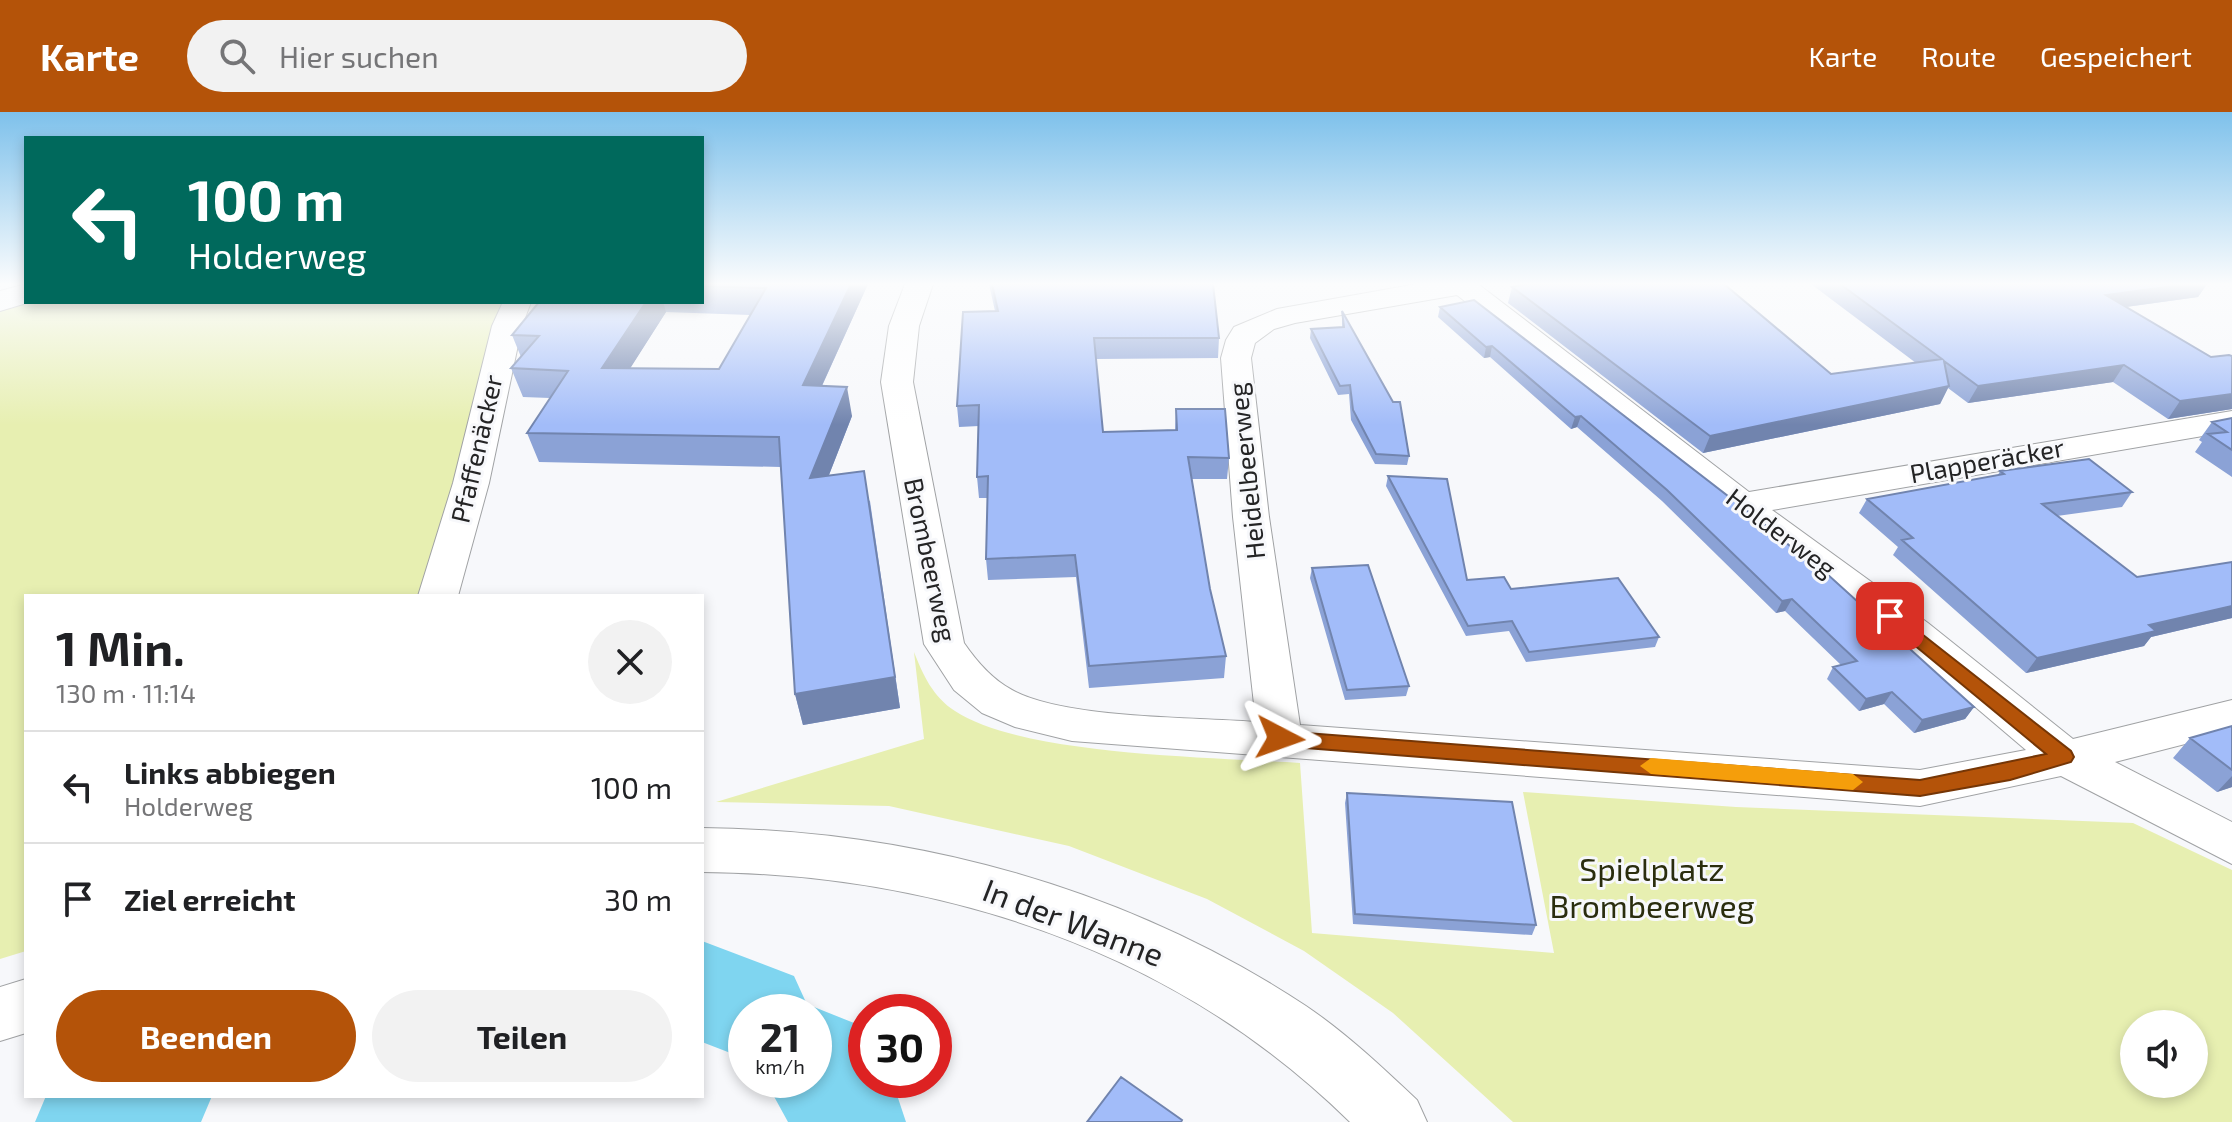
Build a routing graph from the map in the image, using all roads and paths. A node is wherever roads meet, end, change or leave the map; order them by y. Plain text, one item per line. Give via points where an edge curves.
1 (506, 331) edge
2 (904, 331) edge
3 (1248, 331) edge
4 (1521, 331) edge
5 (2232, 421) edge
6 (1742, 504) junction
7 (439, 594) edge
8 (2232, 716) edge
9 (1280, 738) junction
10 (2064, 757) junction
11 (2232, 844) edge
12 (704, 850) edge
13 (24, 1007) edge
14 (0, 1014) edge
15 (1395, 1122) edge

1 - 7 street, Pfaffenäcker
2 - 9 street, Brombeerweg via 898,397 944,644 961,675 994,702 1030,717 1072,725
3 - 9 street, Heidelbeerweg via 1238,343 1236,358
4 - 6 street, Holderweg
5 - 6 street, Plapperäcker
6 - 10 street, Holderweg via 1914,633
8 - 10 street, Brombeerweg
9 - 10 street, Brombeerweg via 1920,788
10 - 11 street, Holderweg
12 - 15 street, In der Wanne via 816,852 885,862 972,883 1122,937 1197,972 1286,1027
13 - 14 street

